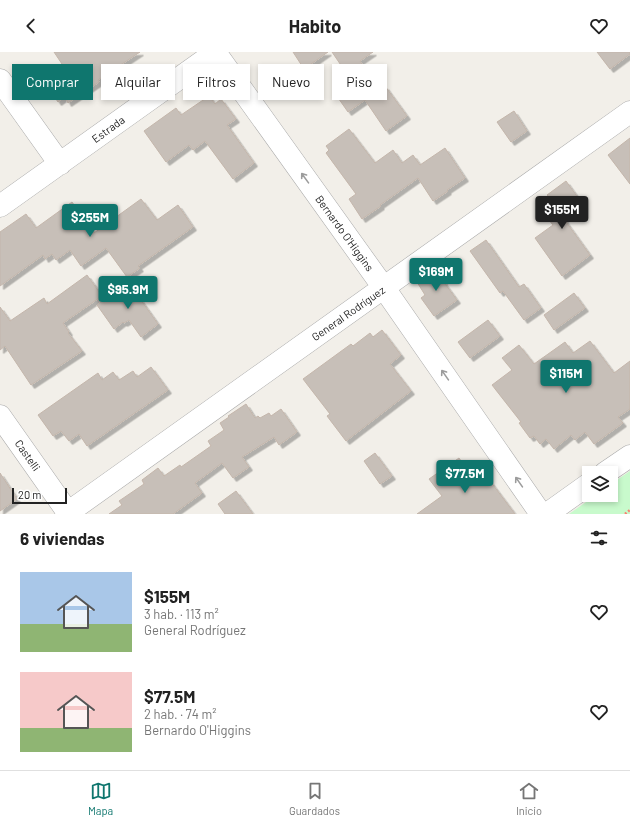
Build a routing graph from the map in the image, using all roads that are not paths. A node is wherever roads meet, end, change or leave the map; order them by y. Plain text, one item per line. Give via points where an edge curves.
1 (216, 52) edge
2 (0, 80) edge
3 (630, 112) edge
4 (60, 164) junction
5 (0, 206) edge
6 (384, 288) junction
7 (0, 416) edge
8 (630, 456) edge
9 (615, 466) edge
10 (582, 489) edge
11 (68, 514) edge
12 (541, 514) edge
13 (547, 514) edge

1 - 4 street, Estrada
6 -> 1 street, Bernardo O'Higgins
2 - 4 street
3 - 6 street, General Rodríguez
4 - 5 street, Estrada
6 - 11 street, General Rodríguez
12 -> 6 street, Bernardo O'Higgins
7 - 11 street, Castelli
8 - 9 street
10 - 13 street

